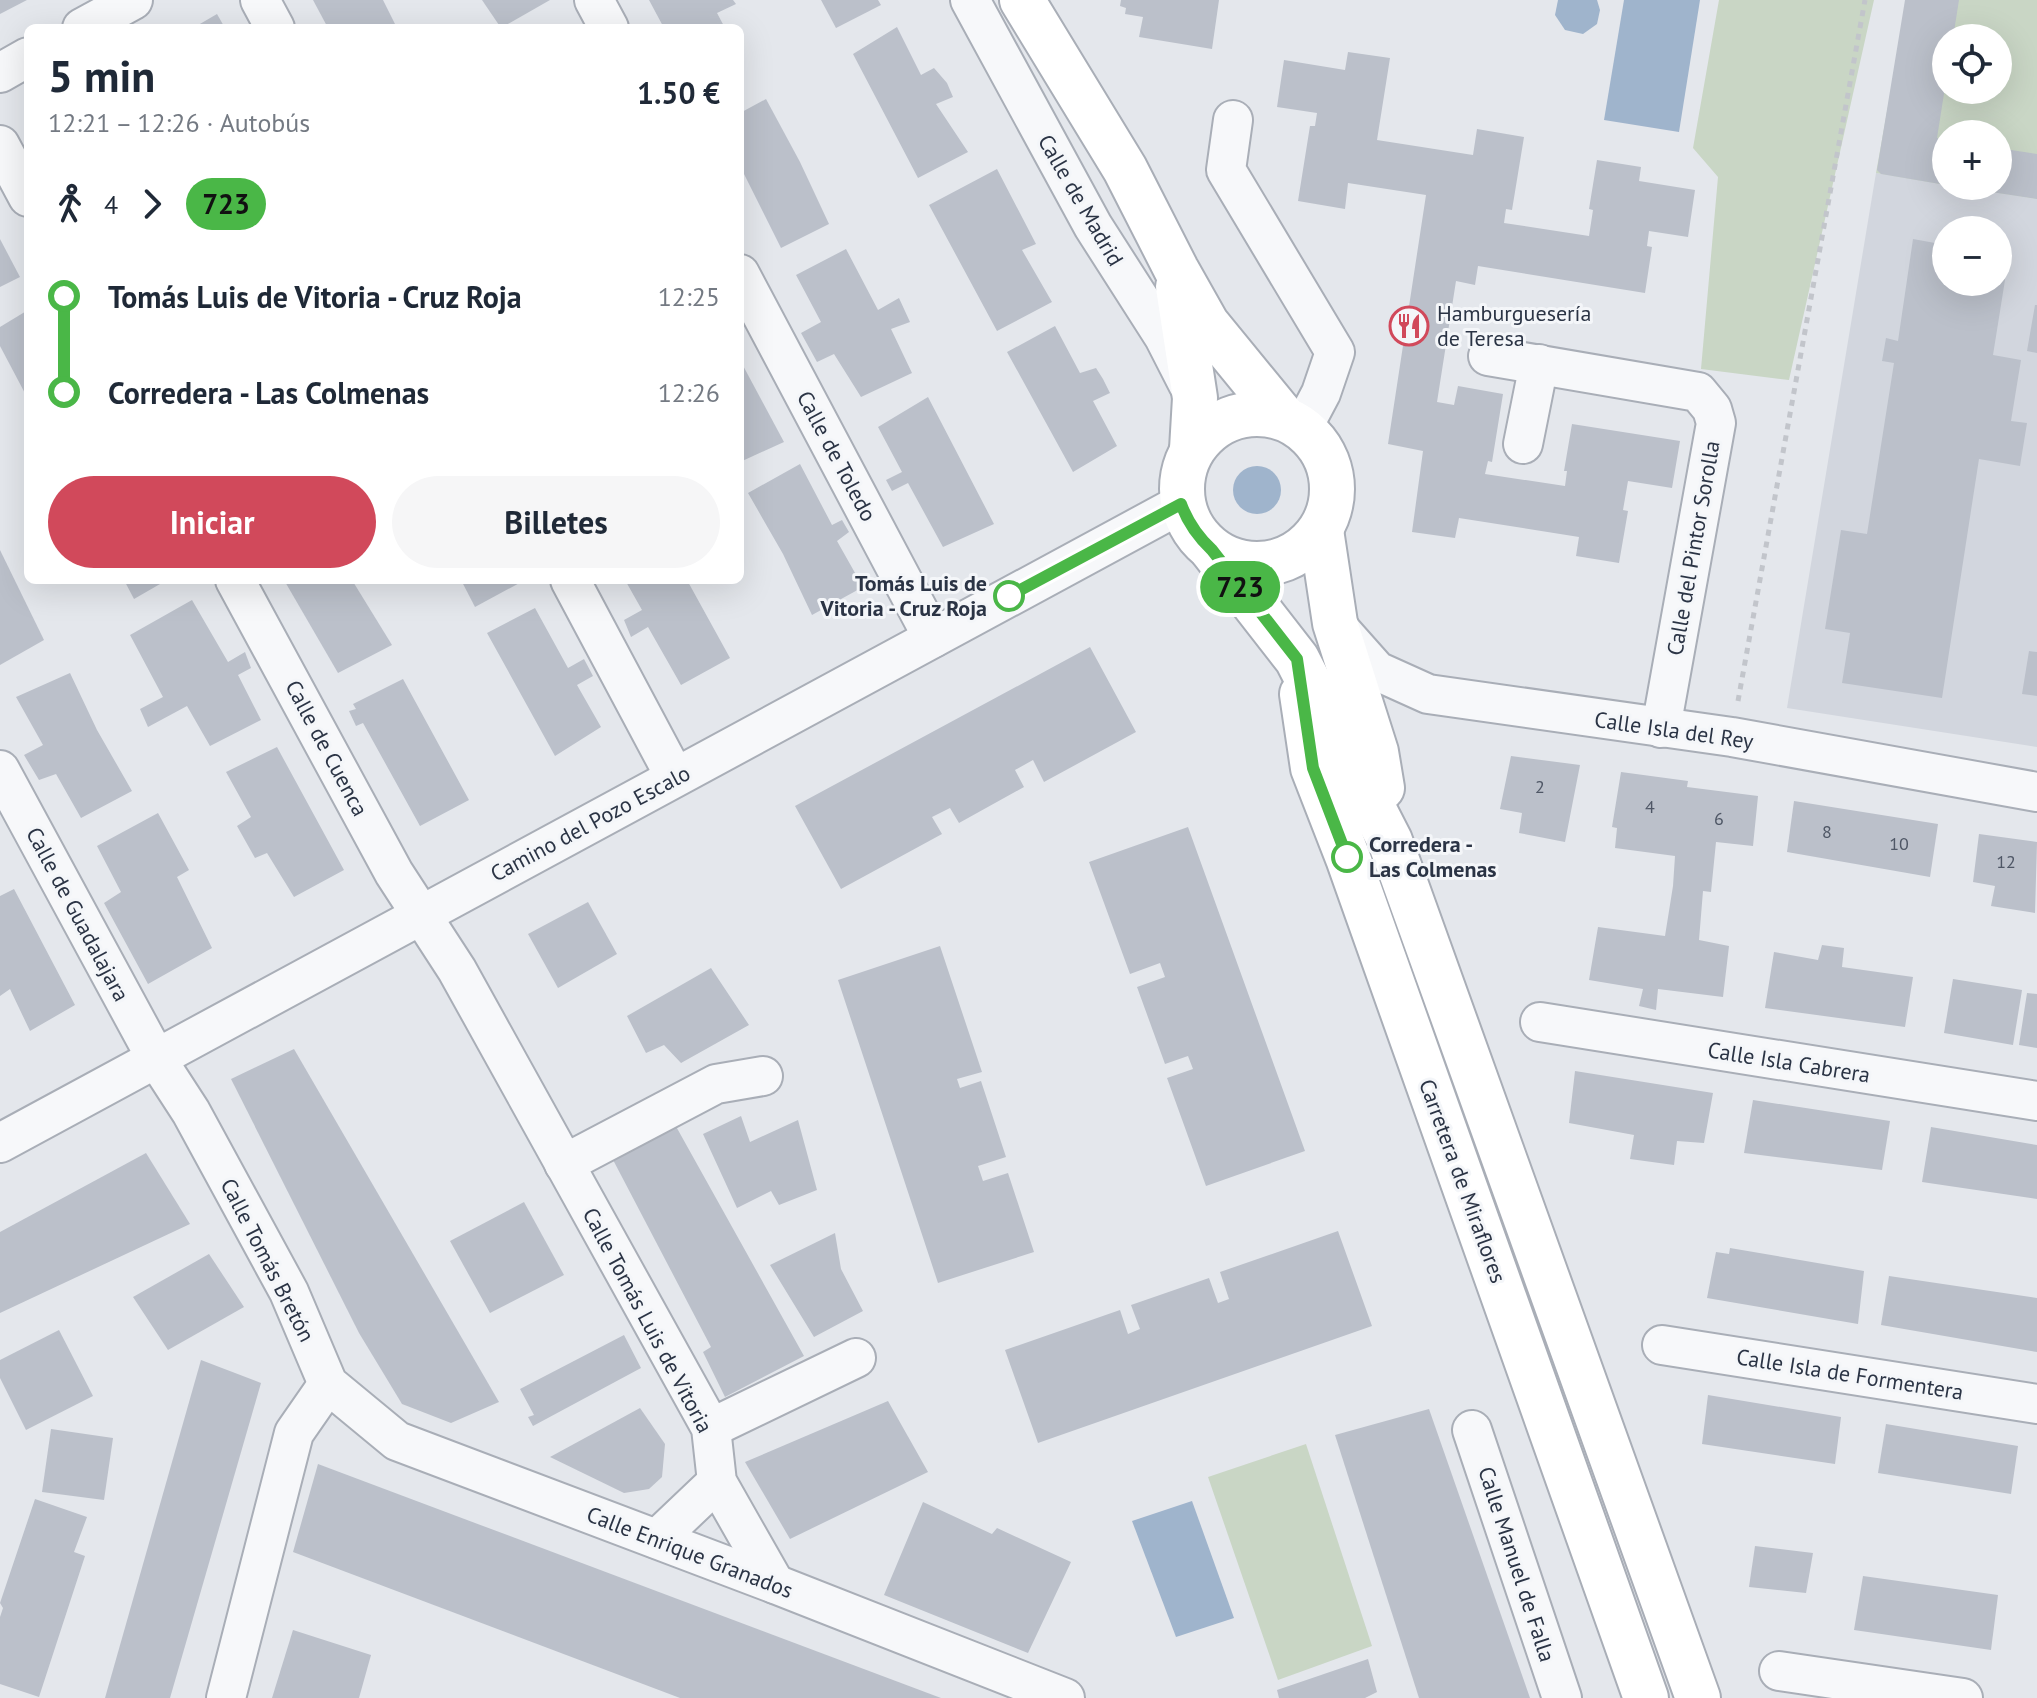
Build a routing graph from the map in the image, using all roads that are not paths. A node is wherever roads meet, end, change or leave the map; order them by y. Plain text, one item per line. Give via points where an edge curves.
1 (133, 0) edge
2 (260, 0) edge
3 (594, 0) edge
4 (970, 0) edge
5 (1022, 0) edge
6 (89, 24) edge
7 (273, 24) edge
8 (607, 24) edge
9 (24, 59) edge
10 (0, 73) edge
11 (1233, 120) dead end
12 (0, 145) edge
13 (24, 190) edge
14 (1176, 269) junction
15 (744, 282) edge
16 (1488, 356) dead end
17 (1539, 364) junction
18 (1195, 398) junction
19 (1293, 424) junction
20 (1523, 444) dead end
21 (1192, 449) junction
22 (1181, 504) junction
23 (1321, 530) junction
24 (1212, 550) junction
25 (237, 584) edge
26 (572, 584) edge
27 (1335, 623) junction
28 (933, 638) junction
29 (1297, 659) junction
30 (1661, 728) junction
31 (0, 770) edge
32 (675, 777) junction
33 (2037, 792) edge
34 (1390, 841) junction
35 (420, 915) junction
36 (1540, 1022) dead end
37 (156, 1058) junction
38 (763, 1076) dead end
39 (2037, 1101) edge
40 (0, 1143) edge
41 (564, 1164) junction
42 (1662, 1345) dead end
43 (856, 1358) dead end
44 (328, 1384) junction
45 (2037, 1404) edge
46 (711, 1428) junction
47 (1472, 1430) dead end
48 (717, 1482) junction
49 (657, 1539) junction
50 (775, 1584) junction
51 (1779, 1671) dead end
52 (226, 1698) edge
53 (1065, 1698) edge
54 (1562, 1698) edge
55 (1646, 1698) edge
56 (1698, 1698) edge
57 (1963, 1698) edge

1 - 6 street
2 - 7 street
3 - 8 street
4 - 18 street, Calle de Madrid via 1093,226 1164,337
5 - 14 main road via 1125,169
9 - 10 street
11 - 19 street via 1226,170 1335,352 1321,393
12 - 13 street
14 - 18 main road
14 - 19 main road via 1207,324
15 - 28 street, Calle de Toledo
16 - 17 street, Calle del Pintor Sorolla
17 - 20 street
17 - 30 street, Calle del Pintor Sorolla via 1698,392 1712,409 1716,423
18 - 21 main road
19 - 21 main road via 1263,414 1242,415 1205,433
19 - 23 main road via 1318,445 1328,465 1333,487
21 - 22 main road via 1184,467
22 - 24 main road via 1193,530
22 - 28 street, Camino del Pozo Escalo
23 - 24 main road via 1304,549 1258,565 1233,562
23 - 27 main road, Carretera de Miraflores
24 - 29 main road, Carretera de Miraflores
25 - 35 street, Calle de Cuenca
26 - 32 street
27 - 30 street, Calle Isla del Rey via 1377,671 1428,694
27 - 34 main road, Carretera de Miraflores via 1376,752
28 - 32 street, Camino del Pozo Escalo
29 - 34 main road, Carretera de Miraflores
29 - 55 main road, Carretera de Miraflores via 1313,768
30 - 33 street, Calle Isla del Rey
31 - 37 street, Calle de Guadalajara
32 - 35 street, Camino del Pozo Escalo
34 - 56 main road, Carretera de Miraflores
35 - 37 street, Camino del Pozo Escalo
35 - 41 street, Calle Tomás Luis de Vitoria via 457,970
36 - 39 street, Calle Isla Cabrera
37 - 40 street, Camino del Pozo Escalo
37 - 44 street, Calle Tomás Bretón via 289,1292
38 - 41 street via 716,1084
41 - 46 street, Calle Tomás Luis de Vitoria
42 - 45 street, Calle Isla de Formentera
43 - 46 street
44 - 49 street, Calle Enrique Granados via 397,1441
44 - 52 street via 294,1433
46 - 48 street, Calle Tomás Luis de Vitoria
47 - 54 street, Calle Manuel de Falla
48 - 49 street
48 - 50 street, Calle Tomás Luis de Vitoria
49 - 50 street, Calle Enrique Granados
50 - 53 street, Calle Enrique Granados
51 - 57 street

